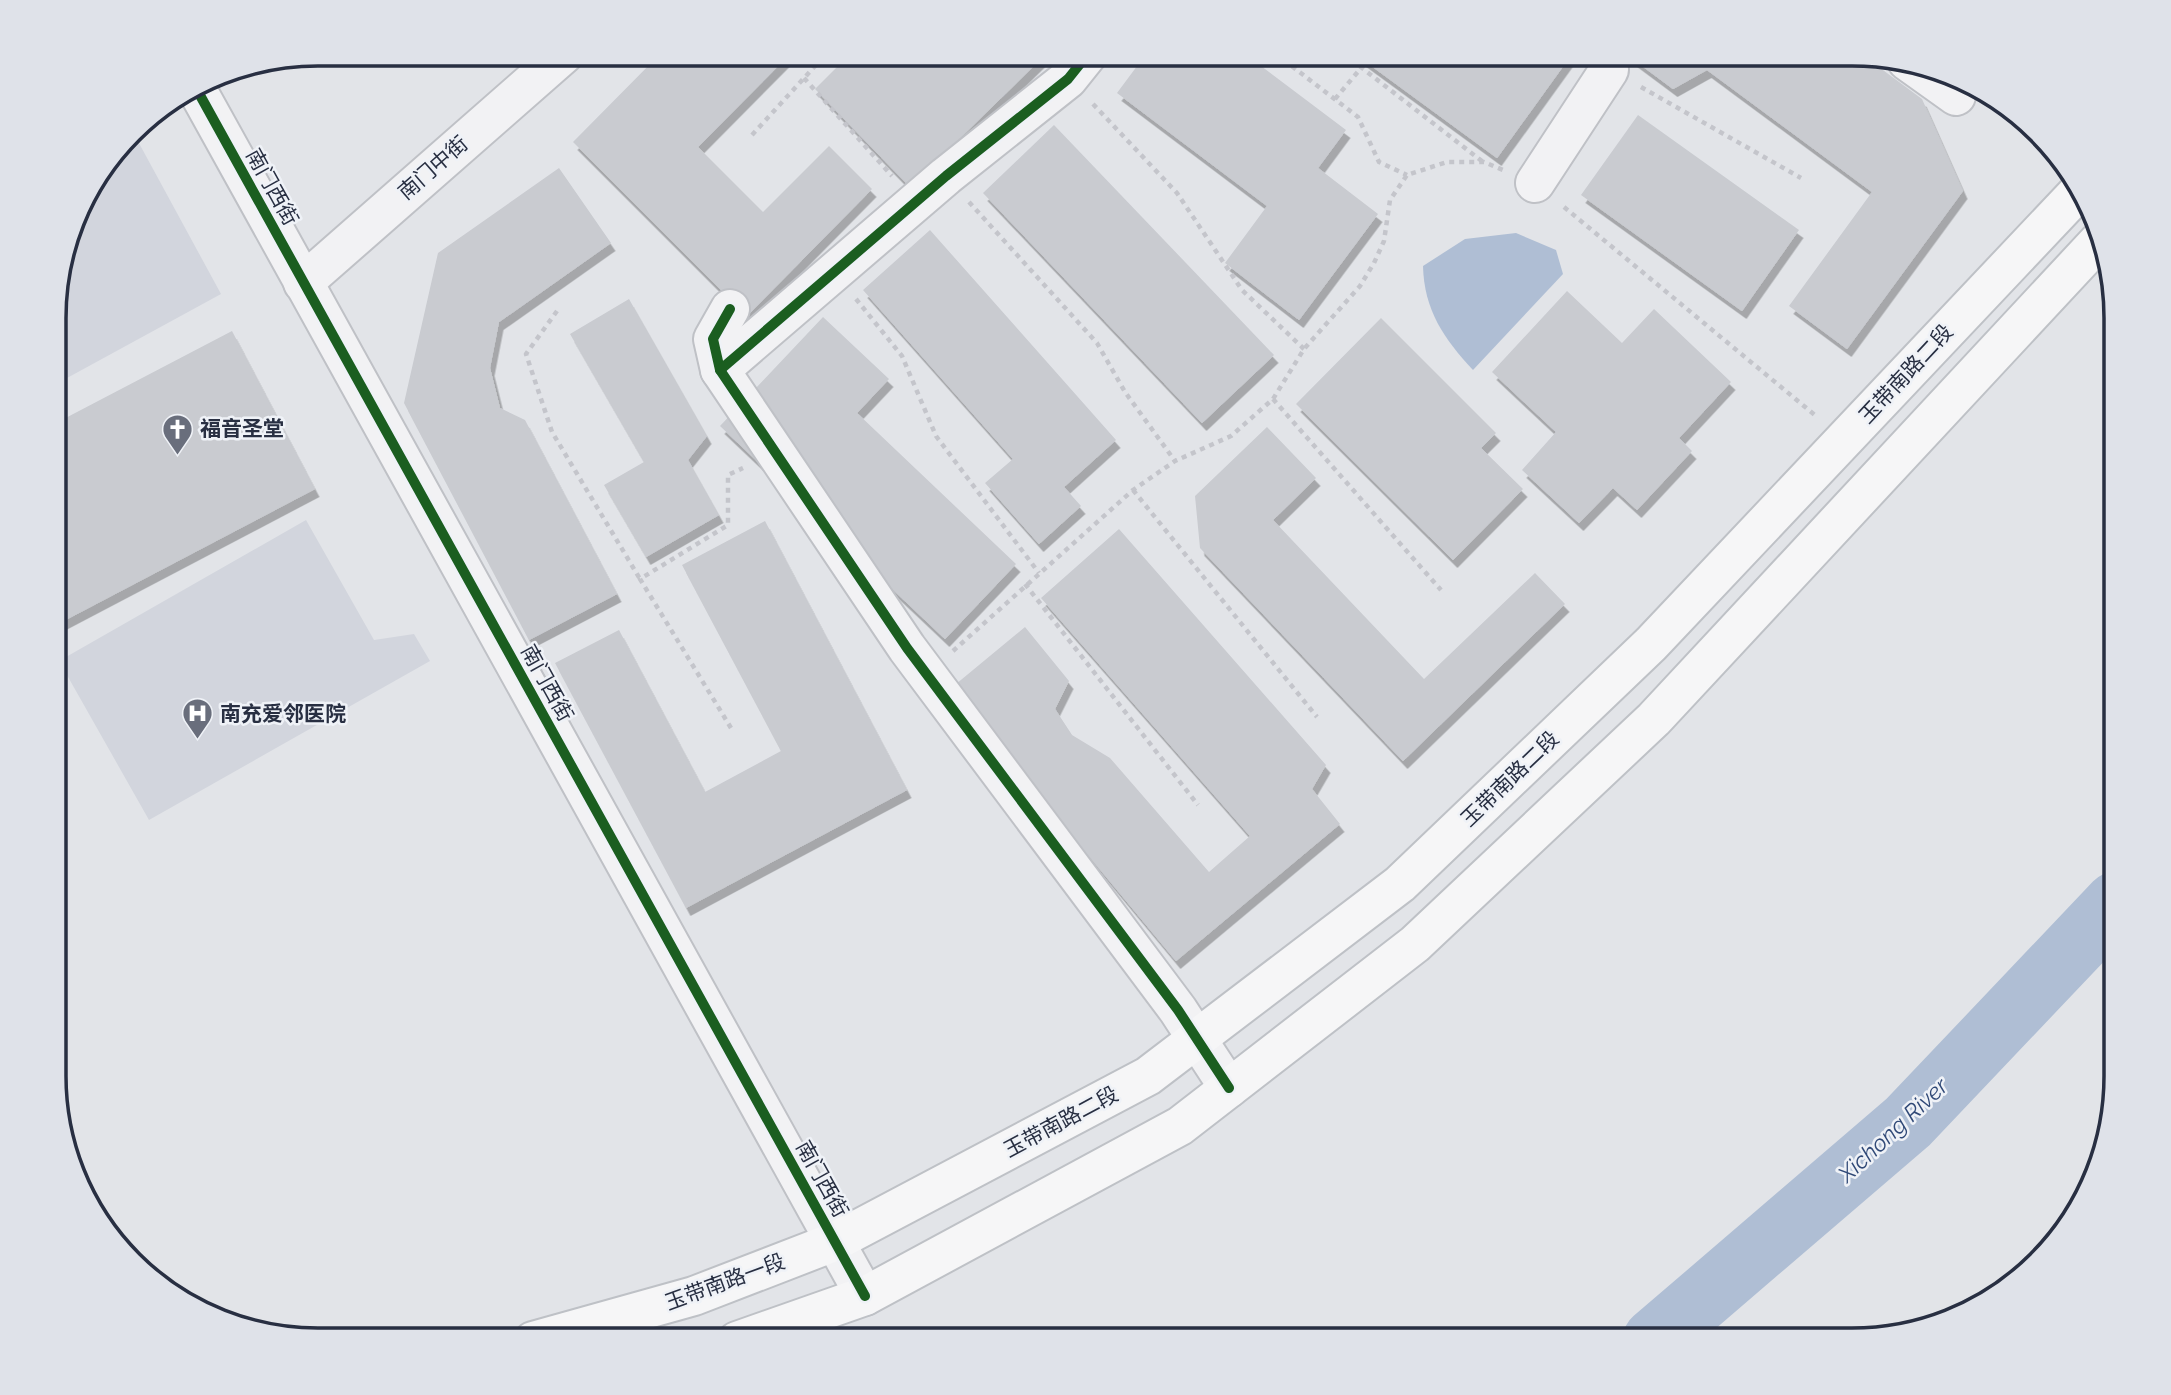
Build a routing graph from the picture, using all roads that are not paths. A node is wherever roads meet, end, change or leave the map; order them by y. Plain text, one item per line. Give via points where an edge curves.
1 (550, 66) edge
2 (1078, 66) edge
3 (1607, 66) edge
4 (1933, 80) edge
5 (201, 96) edge
6 (1956, 96) dead end
7 (1535, 183) road end
8 (2073, 197) edge
9 (2094, 247) edge
10 (303, 283) junction
11 (730, 309) dead end
12 (720, 370) junction
13 (1198, 1038) junction
14 (1229, 1088) junction
15 (834, 1241) junction
16 (865, 1296) junction
17 (580, 1328) edge
18 (774, 1328) edge

1 - 10 street, 南门中街
2 - 12 street
3 - 7 street
4 - 6 street
5 - 10 street, 南门西街
8 - 13 main road, 玉带南路二段 via 1651,644 1400,884
9 - 14 main road via 1654,719 1415,944
10 - 15 street, 南门西街
11 - 12 street via 713,340
12 - 13 street via 927,676
13 - 14 street
13 - 15 main road, 玉带南路二段 via 1148,1076
14 - 16 main road via 1180,1126
15 - 16 street, 南门西街
15 - 17 main road, 玉带南路一段 via 694,1296
16 - 18 main road

